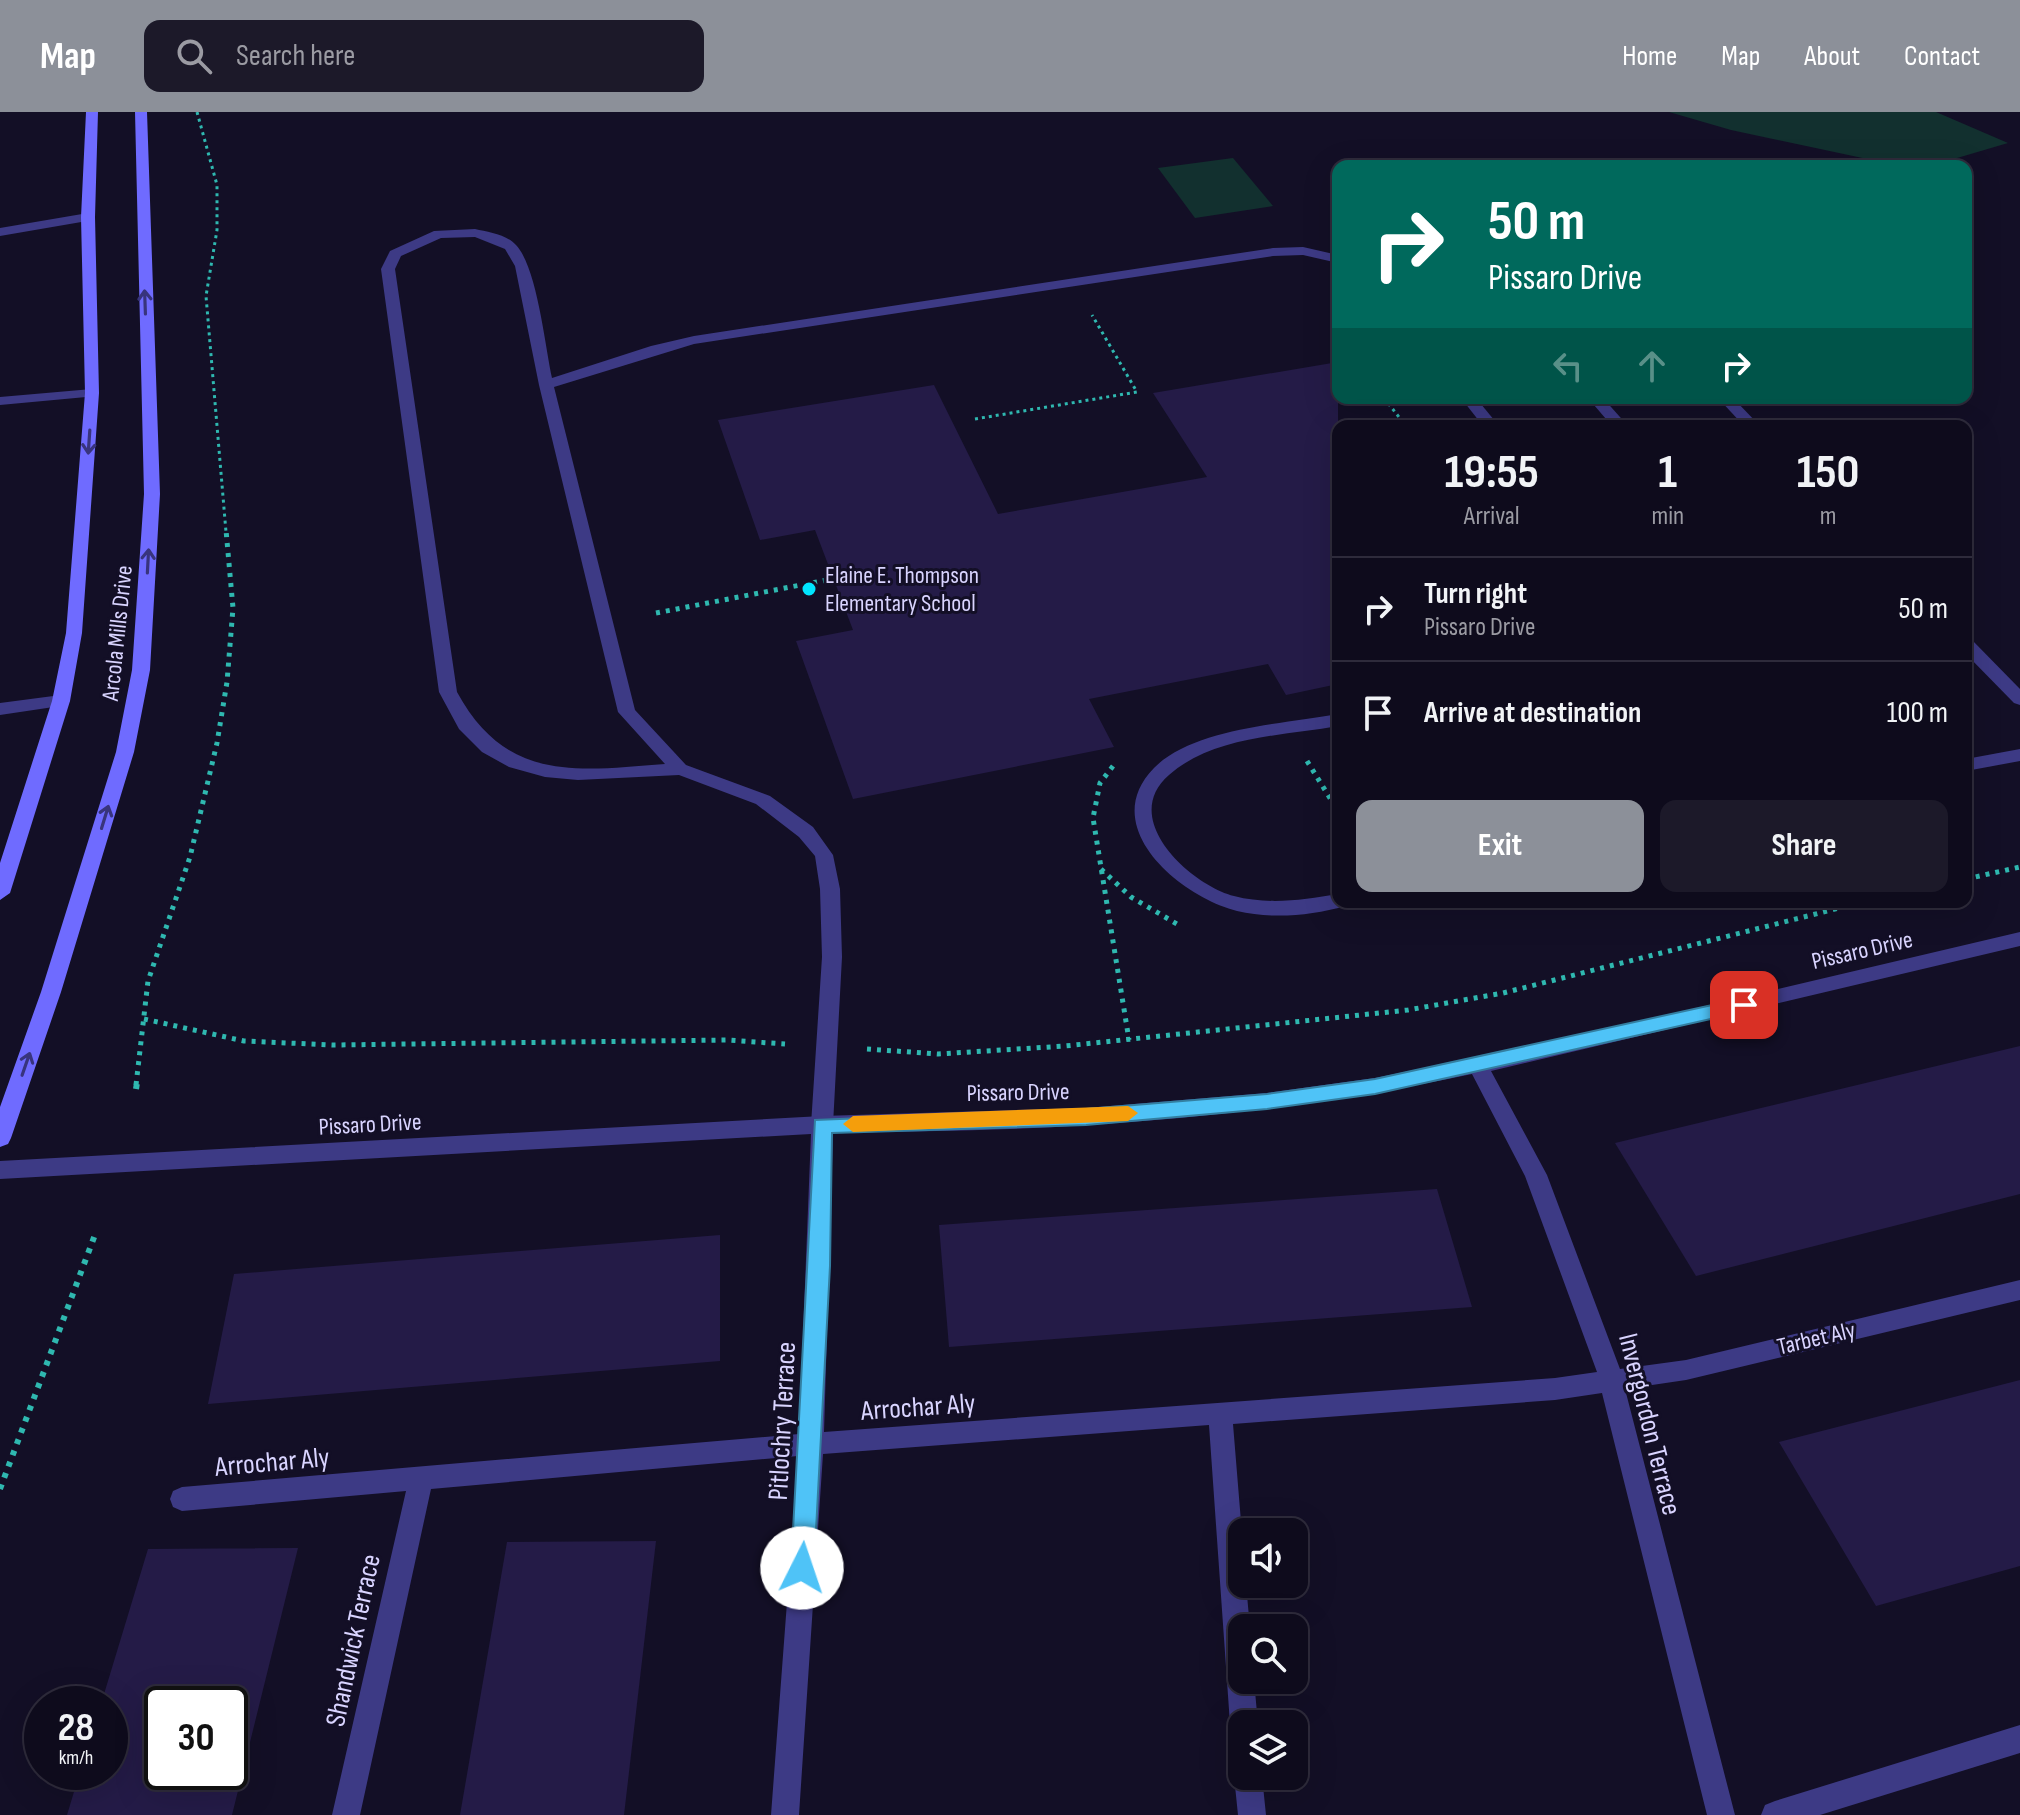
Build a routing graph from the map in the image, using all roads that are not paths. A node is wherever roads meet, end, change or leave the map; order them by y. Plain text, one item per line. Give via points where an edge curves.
1 (92, 112) edge
2 (141, 112) edge
3 (88, 217) junction
4 (0, 232) edge
5 (1332, 258) edge
6 (546, 385) junction
7 (92, 393) junction
8 (0, 401) edge
9 (1473, 404) edge
10 (1600, 404) edge
11 (1731, 404) edge
12 (1486, 420) edge
13 (1615, 420) edge
14 (1746, 420) edge
15 (1972, 650) edge
16 (2020, 699) edge
17 (61, 701) junction
18 (0, 709) edge
19 (1332, 721) edge
20 (2020, 755) edge
21 (1972, 764) edge
22 (680, 769) junction
23 (0, 893) edge
24 (1332, 902) edge
25 (2020, 939) edge
26 (1477, 1065) junction
27 (822, 1125) junction
28 (0, 1138) edge
29 (0, 1170) edge
30 (2020, 1290) edge
31 (1611, 1381) junction
32 (1220, 1413) junction
33 (811, 1444) junction
34 (421, 1478) junction
35 (182, 1499) dead end
36 (1243, 1710) edge
37 (2020, 1739) edge
38 (1249, 1790) edge
39 (346, 1815) edge
40 (785, 1815) edge
41 (1252, 1815) edge
42 (1721, 1815) edge
43 (1775, 1815) edge

1 - 3 street, Arcola Mills Drive
28 -> 2 street, Arcola Mills Drive via 125,752 141,670 152,494
3 - 4 street
3 - 7 street, Arcola Mills Drive
5 - 6 street via 1273,252 694,340
6 - 22 street via 627,712
6 - 22 street via 522,266 510,246 475,233 439,234 395,254 388,269 390,285 448,692 458,717 478,742 508,762 544,772
7 - 8 street
7 -> 17 street, Arcola Mills Drive via 74,633
9 - 12 street
10 - 13 street
11 - 14 street
15 - 16 street
17 - 18 street
17 - 23 street, Arcola Mills Drive
19 - 24 street via 1183,756 1145,791 1142,814 1149,841 1171,869 1209,894 1261,908
20 - 21 street
22 - 27 street, Pitlochry Terrace via 763,800 806,832 824,855 832,957
25 - 26 street, Pissaro Drive
26 - 27 street, Pissaro Drive via 1252,1103 1086,1117
26 - 31 street, Invergordon Terrace via 1536,1175
27 - 29 street, Pissaro Drive
27 - 33 street, Pitlochry Terrace
30 - 31 street, Tarbet Aly via 1686,1370
31 - 32 street, Arrochar Aly
31 - 42 street, Invergordon Terrace
32 - 33 street, Arrochar Aly
32 - 36 street
33 - 34 street, Arrochar Aly
33 - 40 street, Pitlochry Terrace
34 - 35 street, Arrochar Aly
34 - 39 street, Shandwick Terrace
37 - 43 street
38 - 41 street

